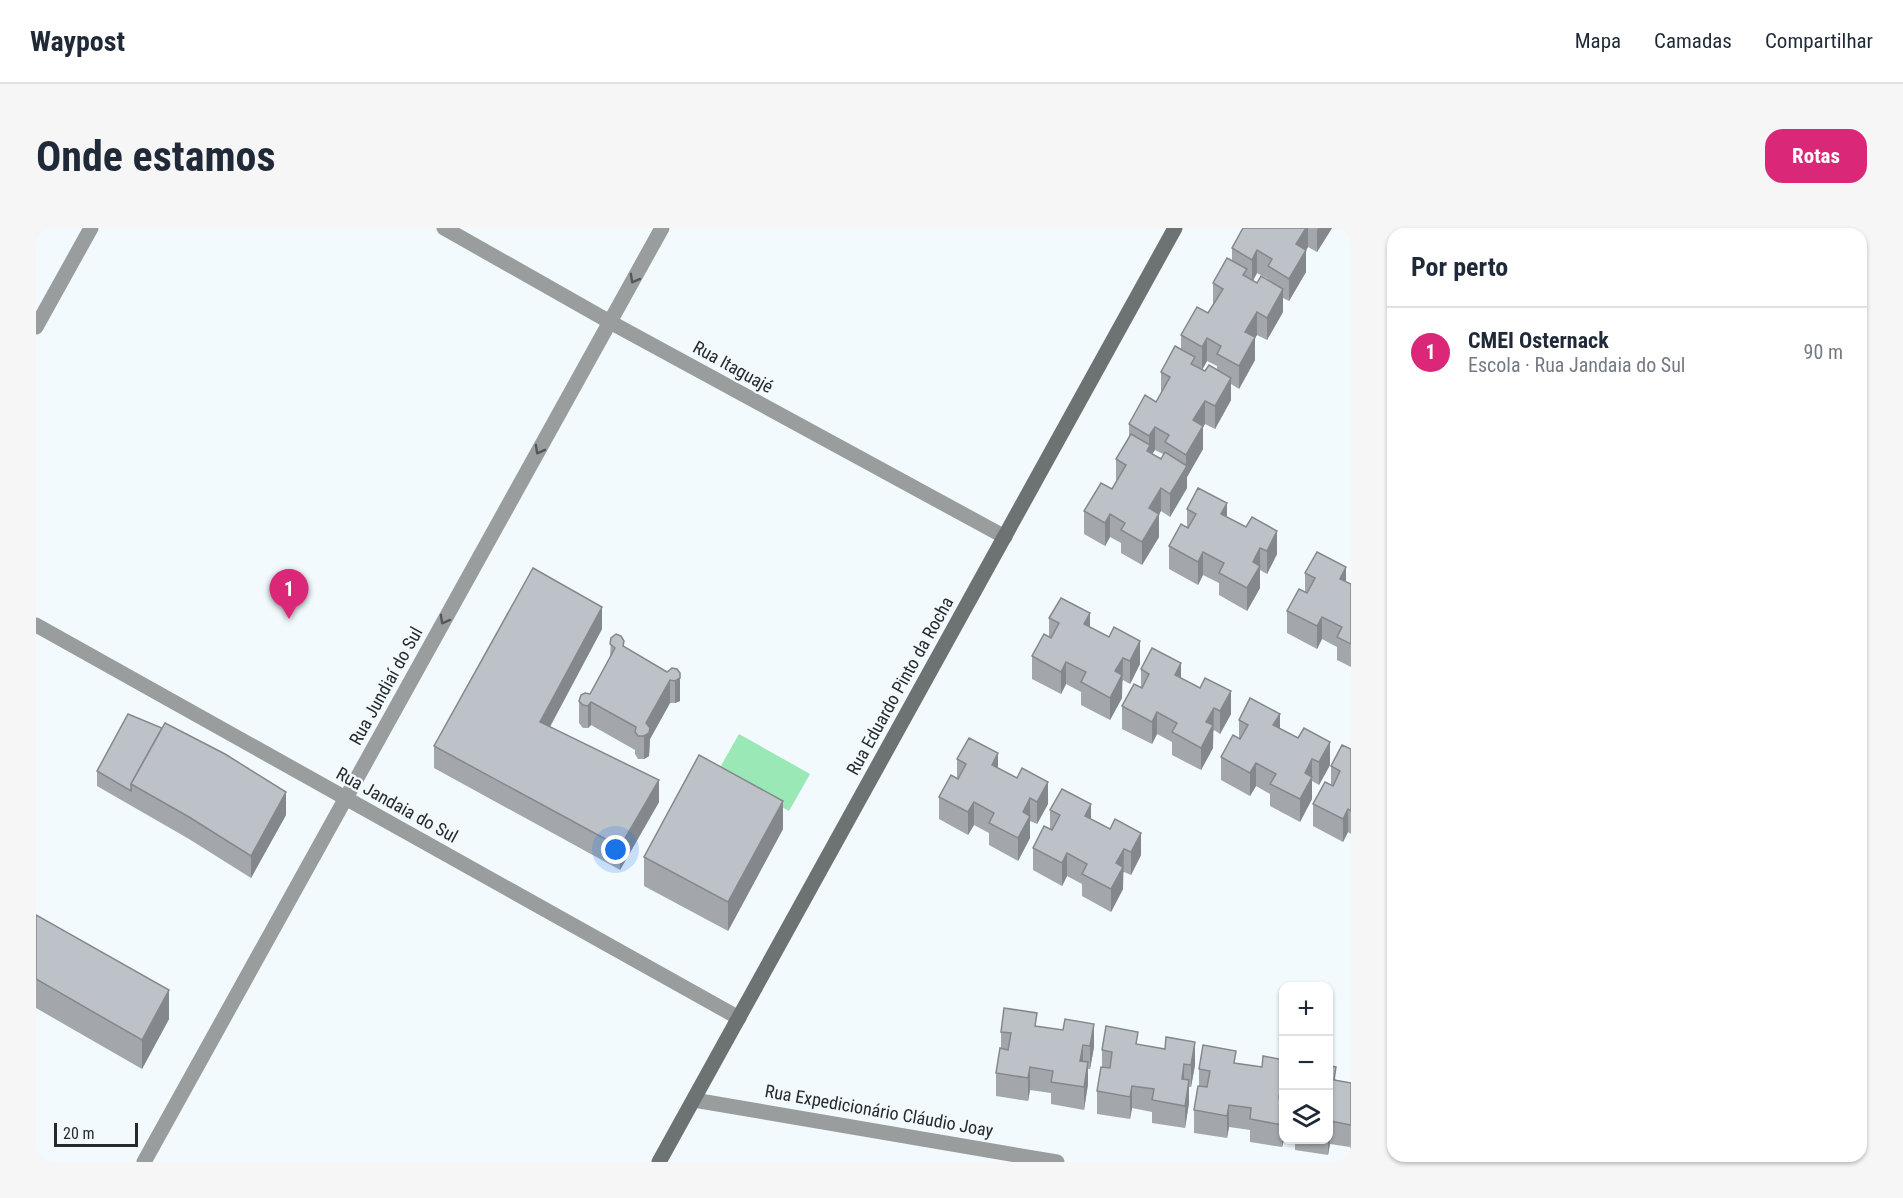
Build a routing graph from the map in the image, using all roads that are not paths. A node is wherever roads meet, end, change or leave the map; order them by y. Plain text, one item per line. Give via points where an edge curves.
1 (91, 228) edge
2 (444, 228) edge
3 (662, 228) edge
4 (1175, 228) edge
5 (610, 322) junction
6 (36, 327) edge
7 (1005, 537) junction
8 (36, 625) edge
9 (345, 799) junction
10 (739, 1018) junction
11 (694, 1100) junction
12 (144, 1162) edge
13 (659, 1162) edge
14 (1057, 1162) edge

1 - 6 street
2 - 5 street, Rua Itaguajé
3 -> 5 street, Rua Jundiaí do Sul
4 - 7 main road, Rua Eduardo Pinto da Rocha
5 - 7 street, Rua Itaguajé
5 -> 9 street, Rua Jundiaí do Sul
7 - 10 main road, Rua Eduardo Pinto da Rocha
8 - 9 street, Rua Jandaia do Sul
9 - 10 street, Rua Jandaia do Sul
9 - 12 street, Rua Jundiaí do Sul
10 - 11 main road, Rua Eduardo Pinto da Rocha
11 - 13 main road, Rua Eduardo Pinto da Rocha
11 - 14 street, Rua Expedicionário Cláudio Joay

